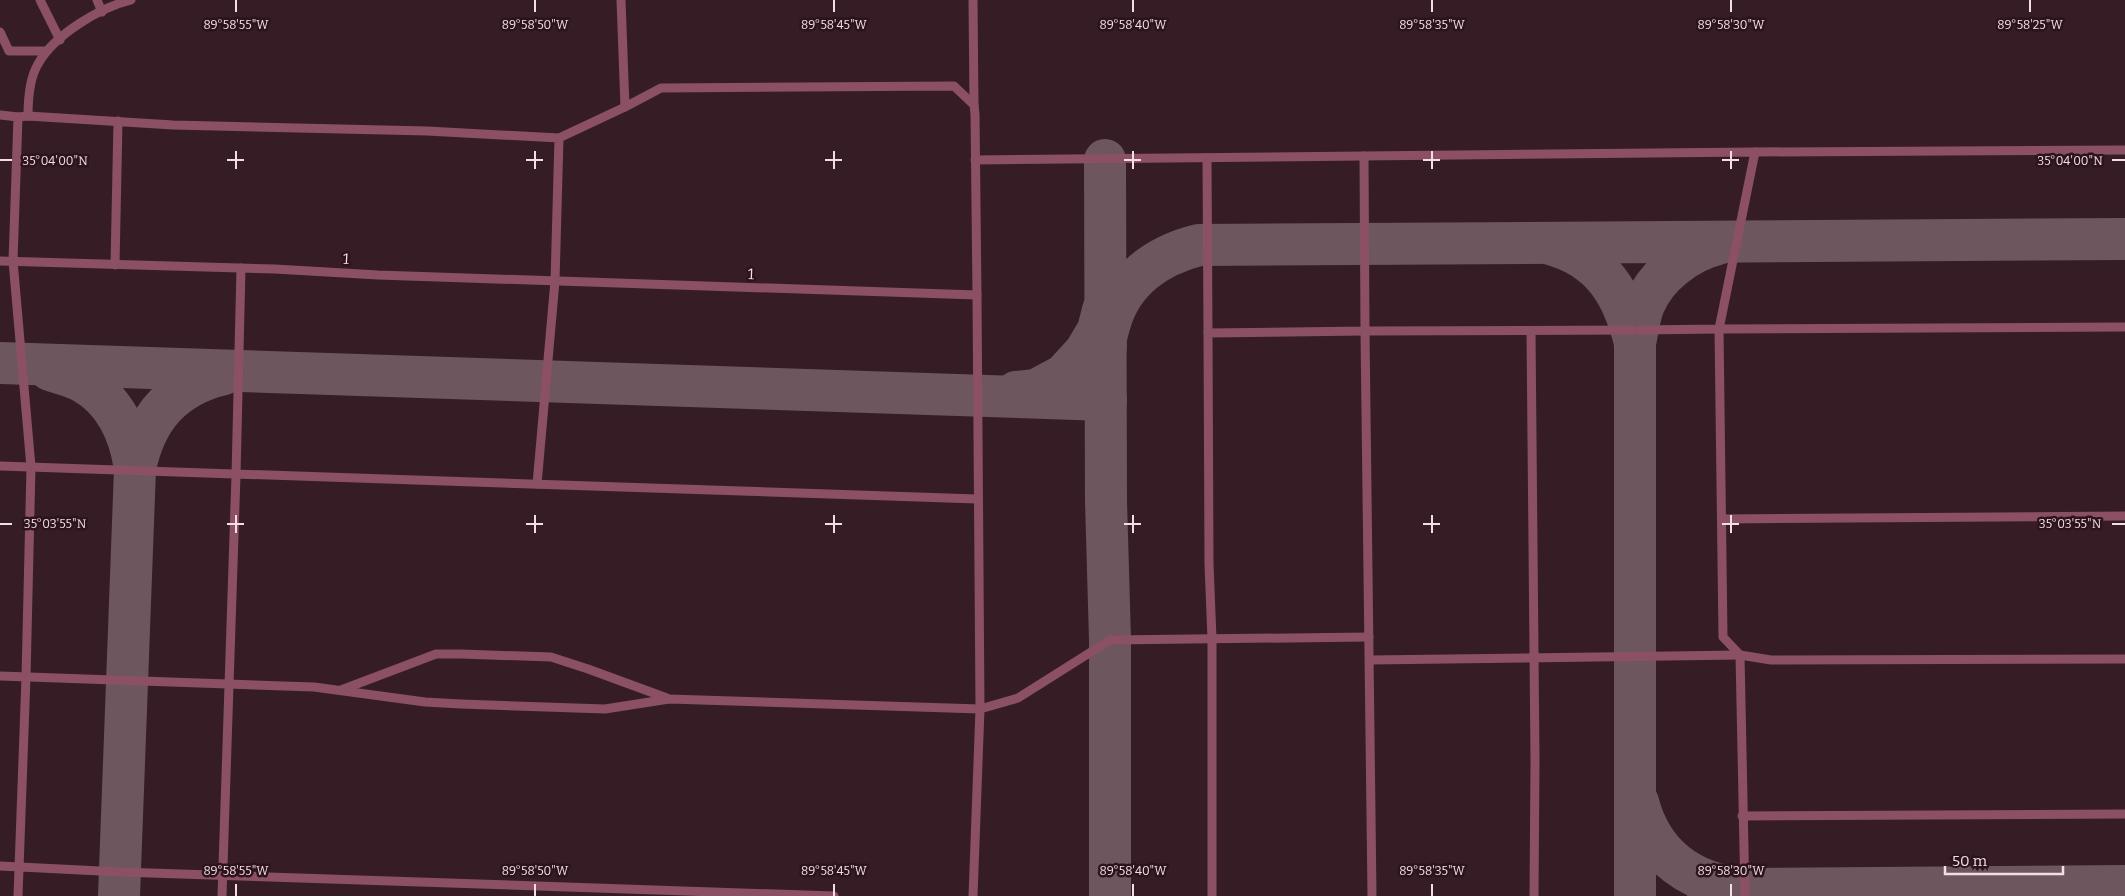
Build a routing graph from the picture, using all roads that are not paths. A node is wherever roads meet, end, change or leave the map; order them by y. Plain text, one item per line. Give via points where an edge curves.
1 (40, 0) edge
2 (97, 0) edge
3 (131, 0) edge
4 (622, 0) edge
5 (973, 0) edge
6 (102, 12) junction
7 (0, 32) edge
8 (60, 40) junction
9 (47, 51) junction
10 (974, 105) junction
11 (625, 107) junction
12 (0, 115) edge
13 (23, 117) junction
14 (118, 121) junction
15 (559, 138) junction
16 (2125, 150) edge
17 (1755, 152) junction
18 (1364, 156) junction
19 (1207, 158) junction
20 (975, 160) junction
21 (0, 261) edge
22 (13, 261) junction
23 (115, 265) junction
24 (241, 268) junction
25 (555, 281) junction
26 (977, 295) junction
27 (2125, 327) edge
28 (1719, 329) junction
29 (1365, 331) junction
30 (1532, 331) junction
31 (1208, 333) junction
32 (0, 466) edge
33 (31, 467) junction
34 (236, 475) junction
35 (538, 484) junction
36 (977, 499) junction
37 (2125, 516) edge
38 (1723, 518) junction
39 (1369, 637) junction
40 (1212, 639) junction
41 (1740, 656) junction
42 (1533, 659) junction
43 (2125, 659) edge
44 (1370, 660) junction
45 (0, 676) edge
46 (26, 677) junction
47 (228, 684) junction
48 (341, 690) junction
49 (670, 699) junction
50 (980, 709) junction
51 (2125, 814) edge
52 (1742, 816) junction
53 (0, 866) edge
54 (19, 867) junction
55 (223, 875) junction
56 (18, 896) edge
57 (222, 896) edge
58 (834, 896) edge
59 (973, 896) edge
60 (1212, 896) edge
61 (1372, 896) edge
62 (1534, 896) edge
63 (1745, 896) edge

1 - 8 lane
2 - 6 lane
3 - 6 lane
4 - 11 lane
5 - 10 lane
6 - 8 lane via 78,24
7 - 9 lane via 9,51
8 - 9 lane
9 - 13 lane via 37,65
10 - 11 lane via 954,86 661,88
10 - 20 lane
11 - 15 lane
12 - 13 lane
13 - 14 lane
13 - 22 lane
14 - 15 lane
14 - 23 lane
15 - 25 lane
16 - 17 lane
17 - 18 lane
17 - 28 lane
18 - 19 lane
18 - 29 lane
19 - 20 lane
19 - 31 lane
20 - 26 lane
21 - 22 lane, 1
22 - 23 lane, 1
22 - 33 lane
23 - 24 lane, 1
24 - 25 lane, 1
24 - 34 lane
25 - 26 lane, 1
25 - 35 lane
26 - 36 lane
27 - 28 lane
28 - 30 lane
28 - 38 lane
29 - 30 lane
29 - 31 lane
29 - 39 lane
30 - 42 lane
31 - 40 lane
32 - 33 lane
33 - 34 lane
33 - 46 lane
34 - 35 lane
34 - 47 lane
35 - 36 lane
36 - 50 lane
37 - 38 lane
38 - 41 lane via 1723,637
39 - 40 lane
39 - 44 lane
40 - 50 lane via 1110,640 1018,698
40 - 60 lane
41 - 42 lane
41 - 43 lane via 1771,660
41 - 52 lane
42 - 44 lane
42 - 62 lane
44 - 61 lane
45 - 46 lane
46 - 47 lane
46 - 54 lane
47 - 48 lane
47 - 55 lane
48 - 49 lane via 425,702 595,709
48 - 49 lane via 436,654 461,654 551,657
49 - 50 lane
50 - 59 lane
51 - 52 lane
52 - 63 lane
53 - 54 lane
54 - 55 lane
54 - 56 lane
55 - 57 lane
55 - 58 lane

